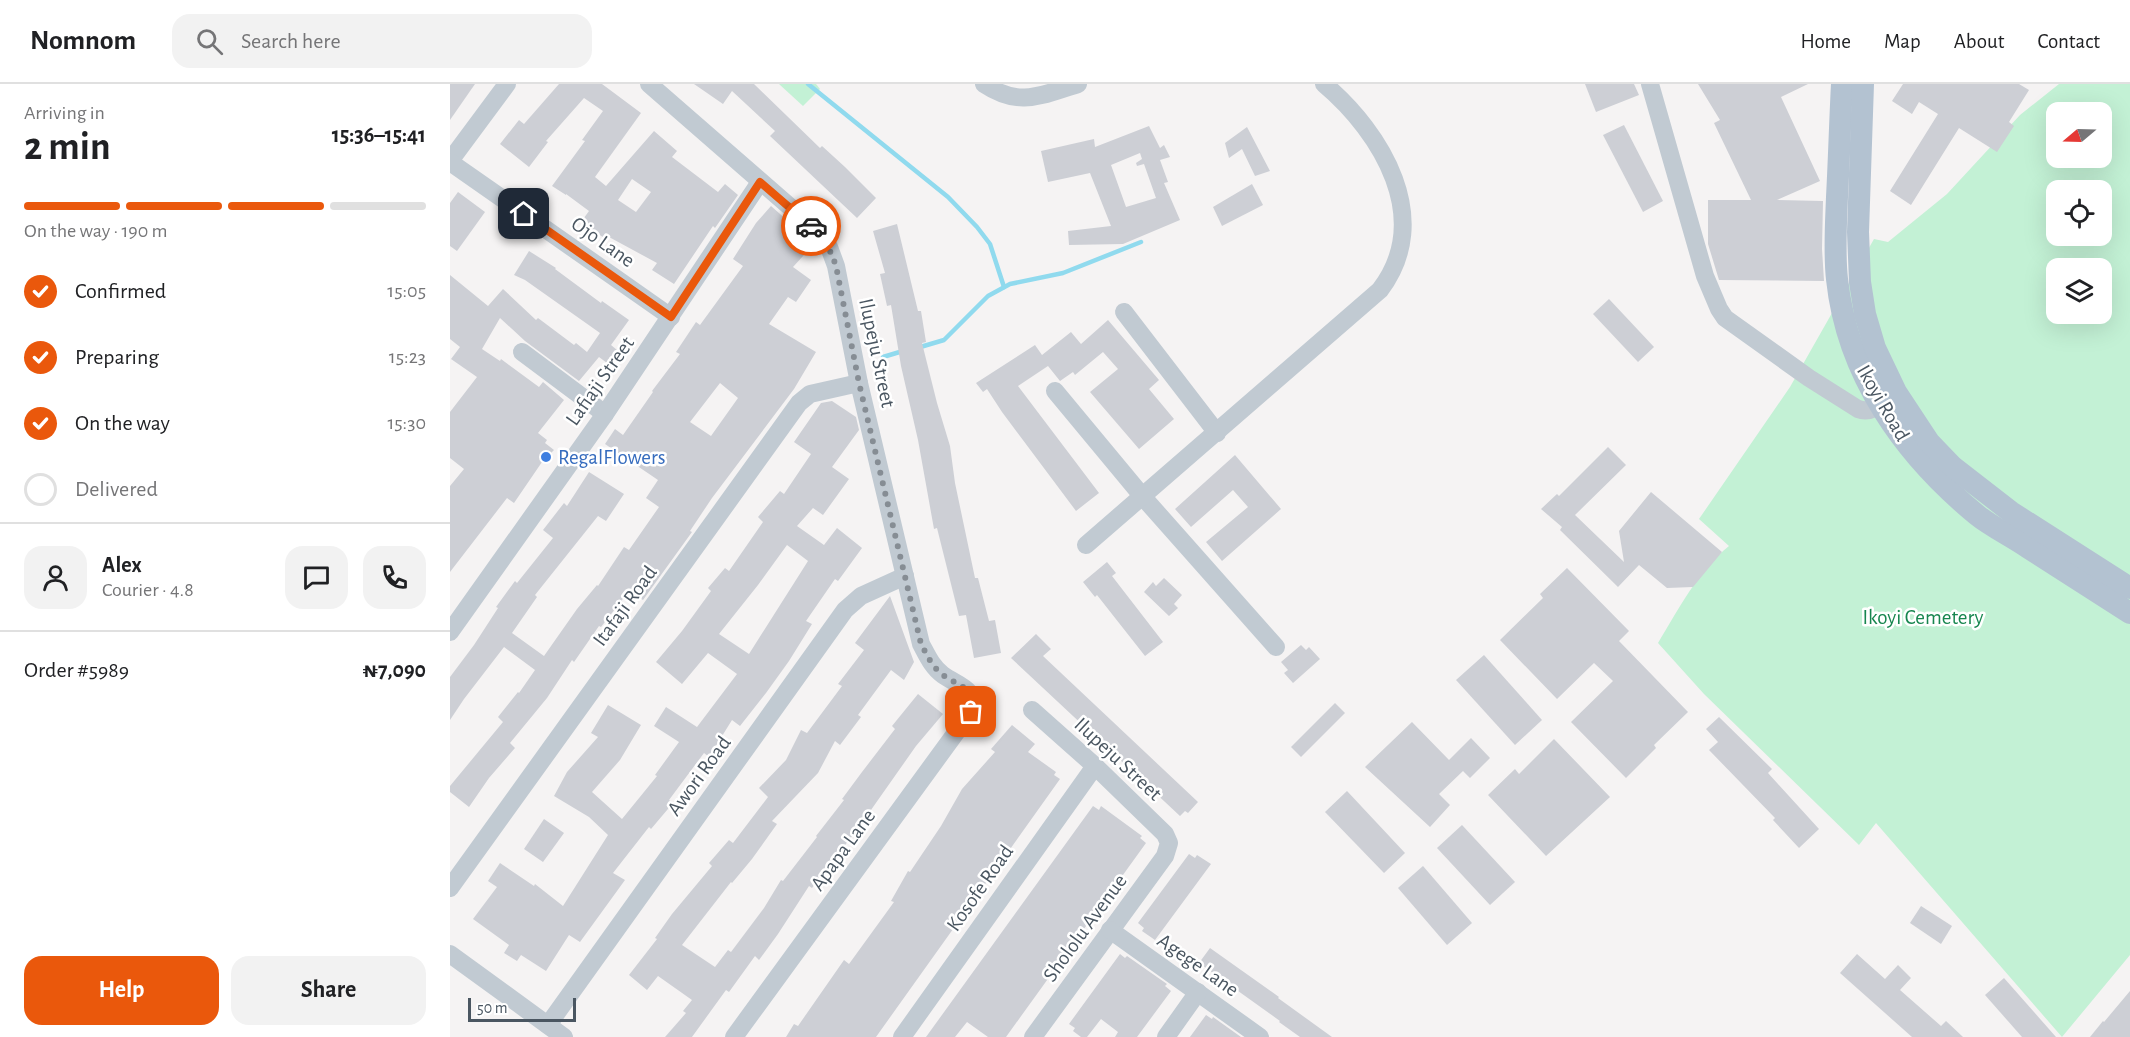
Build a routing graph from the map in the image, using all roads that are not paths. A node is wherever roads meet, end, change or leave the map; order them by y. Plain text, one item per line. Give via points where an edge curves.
1 (507, 84) edge
2 (649, 84) edge
3 (984, 84) edge
4 (1078, 84) edge
5 (1324, 84) edge
6 (1650, 84) edge
7 (1842, 84) edge
8 (1863, 84) edge
9 (450, 161) edge
10 (760, 182) junction
11 (1124, 312) dead end
12 (671, 317) junction
13 (522, 352) dead end
14 (859, 383) junction
15 (1055, 391) dead end
16 (1888, 398) junction
17 (605, 414) junction
18 (1217, 433) junction
19 (1143, 497) junction
20 (1086, 545) dead end
21 (905, 576) junction
22 (2130, 588) edge
23 (2130, 613) edge
24 (450, 632) edge
25 (1276, 647) dead end
26 (965, 687) joint
27 (1032, 710) dead end
28 (1095, 766) junction
29 (1169, 843) joint
30 (450, 888) edge
31 (1110, 930) junction
32 (450, 954) edge
33 (1198, 992) junction
34 (548, 1025) junction
35 (564, 1037) edge
36 (734, 1037) edge
37 (902, 1037) edge
38 (1033, 1037) edge
39 (1166, 1037) edge
40 (1260, 1037) edge

1 - 9 street
2 - 10 street, Ilupeju Street
3 - 4 street via 1015,99
5 - 18 street via 1362,122 1395,178 1402,216 1396,261 1380,290
6 - 16 street via 1705,276 1725,318 1858,409 1866,412
7 - 16 main road, Ikoyi Road via 1837,278 1850,340 1862,371
8 - 16 main road, Ikoyi Road via 1860,282 1864,314
9 - 12 street, Ojo Lane
10 - 12 street, Lafiaji Street
10 - 14 street, Ilupeju Street via 820,233 829,247
11 - 18 street
12 - 17 street, Lafiaji Street
13 - 17 street
14 - 21 street, Ilupeju Street
14 - 30 street, Itafaji Road via 810,394 800,403
15 - 19 street
16 - 22 main road, Ikoyi Road via 1953,467 2011,512
16 - 23 main road, Ikoyi Road via 1900,437 1920,462 1979,516
17 - 24 street, Lafiaji Street
18 - 19 street
19 - 20 street
19 - 25 street
21 - 26 street, Ilupeju Street via 921,644 929,661
21 - 34 street, Awori Road via 861,596 845,610
26 - 36 street, Apapa Lane via 973,705 971,712
27 - 28 street, Ilupeju Street
28 - 29 street, Ilupeju Street via 1165,834
28 - 37 street, Kosofe Road
29 - 31 street, Shololu Avenue via 1165,856
31 - 33 street, Agege Lane
31 - 38 street, Shololu Avenue
32 - 34 street
33 - 39 street
33 - 40 street, Agege Lane
34 - 35 street

